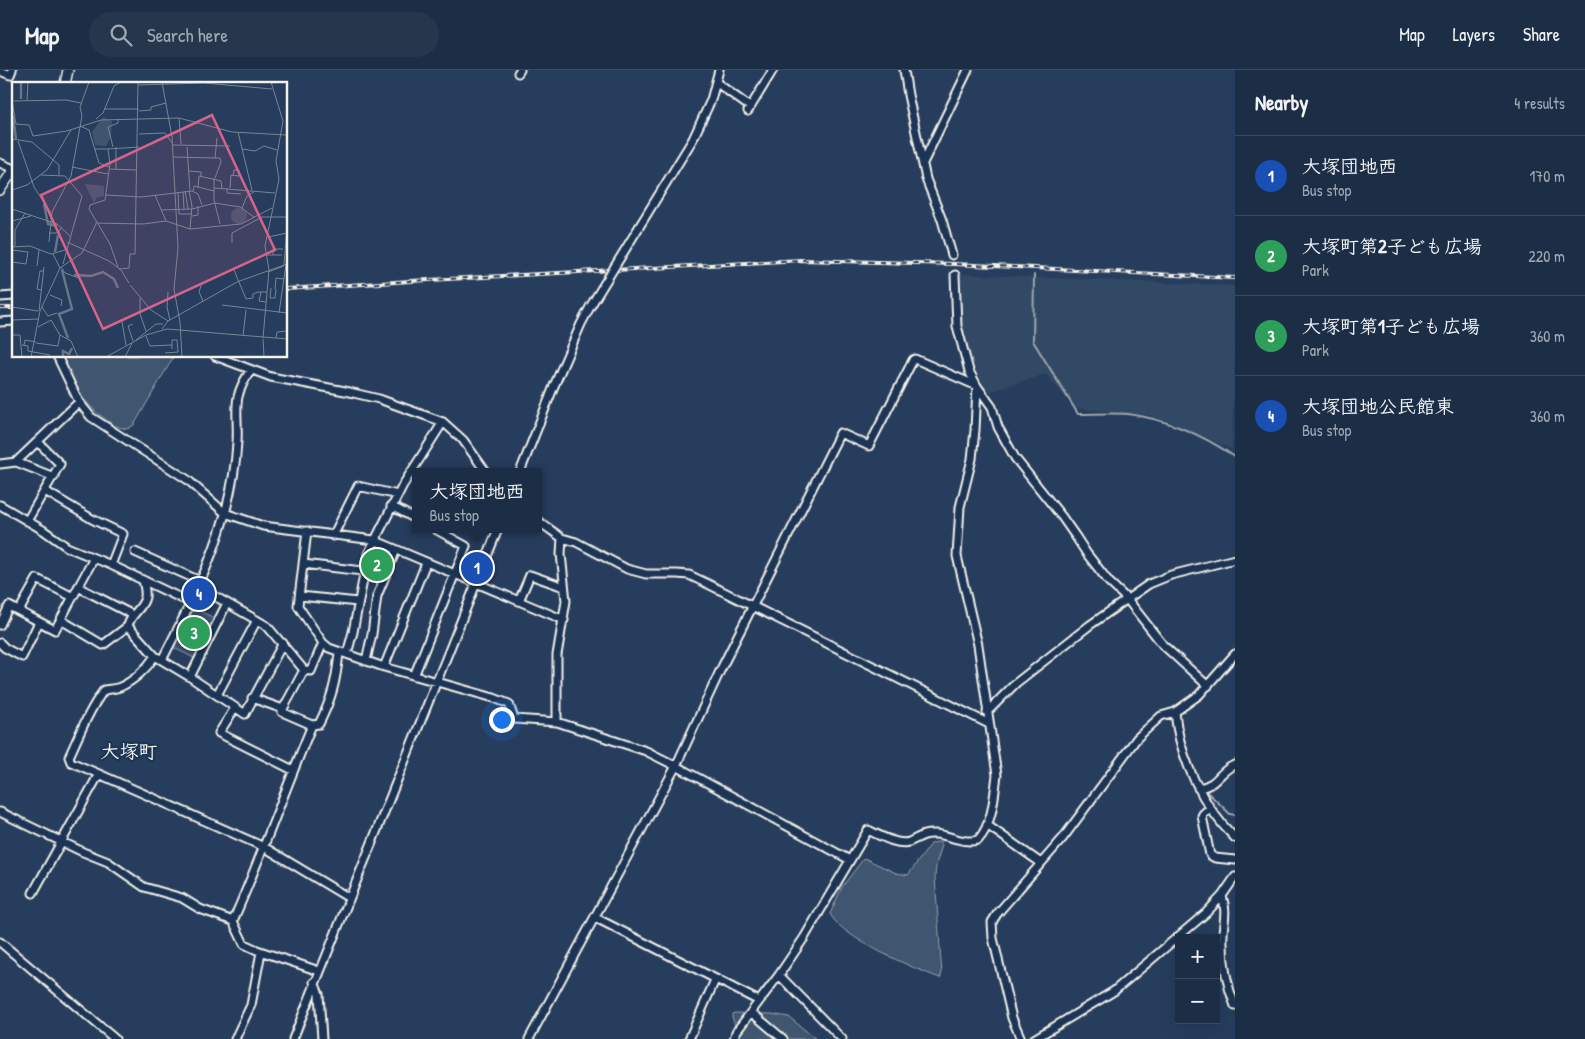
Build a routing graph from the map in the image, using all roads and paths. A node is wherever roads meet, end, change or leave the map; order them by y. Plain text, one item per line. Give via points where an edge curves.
1 (12, 70) edge
2 (719, 70) edge
3 (773, 70) edge
4 (904, 70) edge
5 (968, 70) edge
6 (0, 71) edge
7 (716, 83) junction
8 (0, 163) edge
9 (923, 163) junction
10 (12, 168) edge
11 (12, 172) edge
12 (0, 190) edge
13 (952, 255) dead end
14 (955, 276) dead end
15 (58, 358) edge
16 (220, 358) edge
17 (251, 370) junction
18 (977, 386) junction
19 (80, 402) junction
20 (443, 422) junction
21 (38, 442) junction
22 (16, 462) junction
23 (0, 464) edge
24 (483, 468) edge
25 (522, 468) edge
26 (54, 477) junction
27 (45, 491) junction
28 (398, 495) junction
29 (0, 506) edge
30 (391, 506) junction
31 (225, 513) junction
32 (412, 517) edge
33 (27, 521) junction
34 (542, 524) edge
35 (307, 531) junction
36 (442, 533) edge
37 (496, 533) edge
38 (333, 536) junction
39 (562, 538) junction
40 (374, 540) junction
41 (396, 550) junction
42 (135, 552) dead end
43 (94, 558) junction
44 (1235, 559) edge
45 (426, 563) junction
46 (303, 564) junction
47 (111, 565) junction
48 (363, 571) junction
49 (454, 575) junction
50 (143, 580) junction
51 (199, 584) junction
52 (476, 584) junction
53 (78, 587) junction
54 (564, 587) junction
55 (300, 596) junction
56 (73, 597) junction
57 (1127, 599) junction
58 (519, 601) junction
59 (358, 602) junction
60 (191, 603) junction
61 (228, 604) junction
62 (752, 605) junction
63 (20, 611) junction
64 (133, 615) junction
65 (61, 620) junction
66 (257, 620) junction
67 (564, 620) junction
68 (39, 622) junction
69 (0, 625) edge
70 (128, 626) junction
71 (323, 642) junction
72 (0, 643) edge
73 (282, 643) junction
74 (343, 653) junction
75 (1235, 654) edge
76 (155, 656) junction
77 (162, 660) junction
78 (366, 661) junction
79 (384, 667) junction
80 (304, 670) junction
81 (414, 676) junction
82 (190, 677) junction
83 (436, 682) junction
84 (1208, 686) junction
85 (216, 695) junction
86 (252, 698) junction
87 (235, 708) junction
88 (283, 709) junction
89 (987, 712) junction
90 (1175, 712) junction
91 (557, 722) junction
92 (989, 724) junction
93 (312, 725) junction
94 (1235, 765) edge
95 (676, 766) junction
96 (293, 770) junction
97 (100, 774) junction
98 (1198, 788) junction
99 (1210, 808) junction
100 (0, 812) edge
101 (987, 825) junction
102 (1235, 838) edge
103 (61, 841) junction
104 (264, 847) junction
105 (850, 860) junction
106 (1235, 860) edge
107 (1042, 863) junction
108 (1235, 876) edge
109 (33, 893) dead end
110 (1222, 896) junction
111 (349, 898) junction
112 (596, 918) junction
113 (233, 921) junction
114 (0, 942) edge
115 (261, 952) junction
116 (319, 971) junction
117 (779, 975) junction
118 (715, 980) junction
119 (314, 982) junction
120 (759, 1002) junction
121 (1235, 1006) edge
122 (751, 1012) junction
123 (115, 1039) edge
124 (235, 1039) edge
125 (292, 1039) edge
126 (322, 1039) edge
127 (529, 1039) edge
128 (689, 1039) edge
129 (734, 1039) edge
130 (783, 1039) edge
131 (842, 1039) edge
132 (1021, 1039) edge
133 (1034, 1039) edge

1 - 6 street via 10,76
2 - 7 street
3 - 7 street via 749,109
4 - 9 street
5 - 9 street
7 - 25 street, bridge via 706,115 693,139 574,338
8 - 10 street
9 - 13 street
11 - 12 main road
14 - 18 street via 957,326 969,371
15 - 19 street
16 - 17 street
17 - 20 street via 379,399
17 - 31 street via 237,398 238,442
18 - 57 street via 992,407 998,427 1015,458 1094,564
18 - 62 street via 912,360 870,446 840,433
18 - 89 street via 972,459 960,507 957,556 978,645
19 - 21 street
19 - 31 street via 91,417 188,480
20 - 24 street via 463,440
20 - 28 street
21 - 22 street
21 - 26 street via 60,464
22 - 23 street
22 - 26 street
26 - 27 street
27 - 33 street
27 - 47 street via 123,534
28 - 30 street
28 - 38 street via 358,486
29 - 33 street
30 - 32 street
30 - 40 street
31 - 35 street via 263,526
31 - 51 street
33 - 43 street via 67,547
34 - 39 street
35 - 38 street
35 - 46 street
36 - 49 street via 466,546
37 - 52 street
38 - 40 street
39 - 54 street
39 - 62 street via 627,569 646,574 689,575
40 - 41 street
40 - 48 street
41 - 45 street
41 - 78 street via 377,596
42 - 51 street
43 - 47 street
43 - 53 street
44 - 57 street via 1171,575
45 - 49 street
45 - 79 street
46 - 48 street
46 - 55 street
47 - 50 street
48 - 59 street
49 - 52 street
49 - 81 street
50 - 60 street
50 - 64 street via 145,596
51 - 60 street
51 - 61 street
52 - 58 street
52 - 83 street
53 - 56 street
53 - 64 street
54 - 58 street via 530,575
54 - 67 street
55 - 59 street
55 - 71 street via 298,606
56 - 63 street via 37,579
56 - 65 street
57 - 84 street via 1164,645
57 - 89 street via 1016,683
58 - 67 street
59 - 74 street via 353,632
60 - 77 street
61 - 66 street
61 - 82 street
62 - 92 street
62 - 95 street
63 - 68 street
63 - 69 street via 9,606
64 - 70 street
65 - 68 street via 55,630
65 - 70 street via 103,645
66 - 73 street
66 - 85 street
67 - 91 street via 557,655
68 - 72 street via 22,657
70 - 76 street
71 - 74 street
71 - 80 street via 311,671
73 - 80 street
73 - 86 street
74 - 78 street
74 - 93 street via 330,702 319,724
75 - 84 street
76 - 77 street
76 - 97 street via 138,675 119,688 104,690 98,697 69,757 71,762
77 - 82 street
78 - 79 street
79 - 81 street
80 - 88 street
81 - 83 street
82 - 85 street
83 - 91 street via 509,704 514,719
83 - 111 street
84 - 90 street
85 - 87 street
86 - 87 street via 244,714
86 - 88 street
87 - 96 street via 219,733
88 - 93 street via 282,712
89 - 92 street
90 - 98 street via 1176,726
90 - 107 street via 1161,716 1137,738
91 - 95 street via 646,751
92 - 101 street via 997,775
93 - 96 street
94 - 98 street via 1207,787
95 - 105 street
95 - 112 street
96 - 104 street
97 - 103 street
97 - 104 street
98 - 99 street
99 - 102 street
99 - 106 street via 1202,816 1210,855
100 - 103 street
101 - 105 street via 978,840 968,842 935,834 920,835 908,843 868,830
101 - 107 street
103 - 109 street
103 - 113 street via 108,862 144,887 182,898 200,909
104 - 111 street
104 - 113 street
105 - 117 street
107 - 132 street via 992,922 1012,1018
108 - 110 street
110 - 121 street via 1226,909 1224,969
110 - 133 street via 1114,991
111 - 116 street
112 - 118 street
112 - 127 street
113 - 115 street via 244,944
114 - 123 street
115 - 116 street
115 - 124 street via 251,1005
116 - 119 street
117 - 120 street
117 - 131 street
118 - 120 street
118 - 128 street
119 - 125 street
119 - 126 street via 319,994
120 - 122 street
122 - 129 street
122 - 130 street

